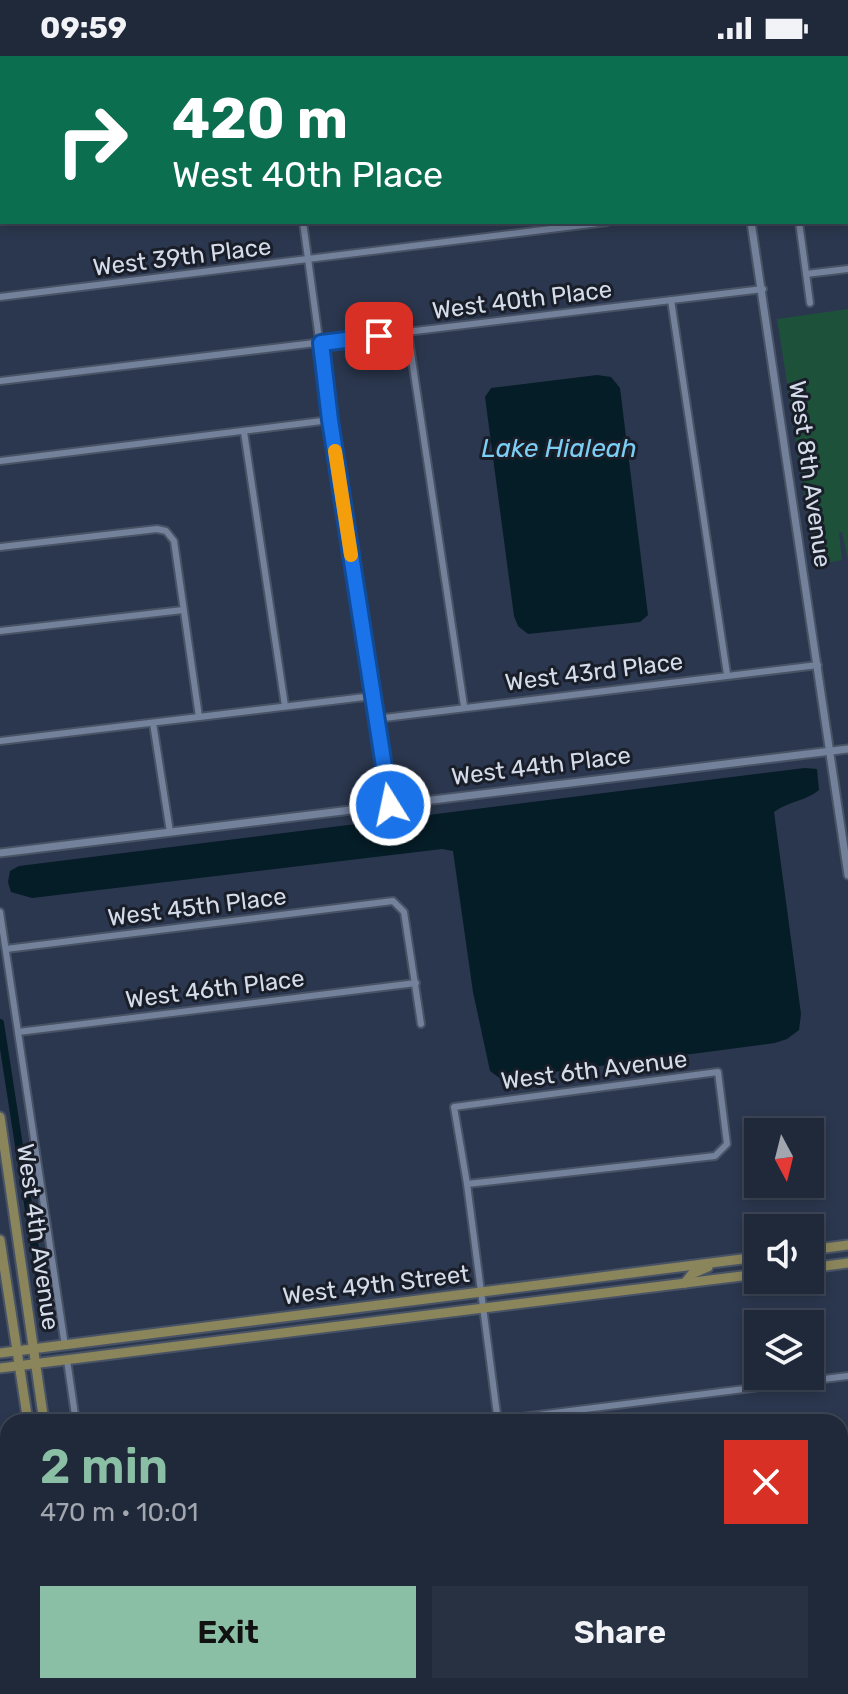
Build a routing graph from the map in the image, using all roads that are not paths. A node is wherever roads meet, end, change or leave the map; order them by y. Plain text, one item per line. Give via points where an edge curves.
1 (303, 224) edge
2 (527, 224) edge
3 (590, 224) edge
4 (751, 224) edge
5 (799, 224) edge
6 (529, 231) junction
7 (308, 259) junction
8 (848, 269) edge
9 (806, 274) junction
10 (763, 289) junction
11 (0, 297) edge
12 (671, 300) junction
13 (810, 303) dead end
14 (408, 333) junction
15 (321, 343) junction
16 (0, 381) edge
17 (330, 420) junction
18 (244, 432) junction
19 (0, 461) edge
20 (0, 547) edge
21 (183, 610) junction
22 (0, 631) edge
23 (818, 665) junction
24 (727, 674) junction
25 (373, 696) junction
26 (285, 706) junction
27 (464, 706) junction
28 (199, 717) junction
29 (376, 719) junction
30 (153, 723) junction
31 (0, 741) edge
32 (848, 749) edge
33 (830, 751) junction
34 (390, 805) junction
35 (170, 832) junction
36 (846, 846) edge
37 (0, 853) edge
38 (848, 875) edge
39 (0, 912) edge
40 (6, 949) junction
41 (416, 983) junction
42 (421, 1024) dead end
43 (18, 1032) junction
44 (0, 1117) edge
45 (2, 1143) edge
46 (467, 1184) junction
47 (0, 1240) edge
48 (848, 1245) edge
49 (824, 1248) edge
50 (744, 1258) edge
51 (730, 1260) junction
52 (848, 1263) edge
53 (683, 1266) junction
54 (824, 1266) edge
55 (744, 1276) edge
56 (685, 1283) junction
57 (637, 1289) junction
58 (481, 1292) junction
59 (483, 1308) junction
60 (65, 1346) junction
61 (35, 1349) junction
62 (16, 1351) junction
63 (0, 1353) edge
64 (67, 1360) junction
65 (37, 1364) junction
66 (19, 1365) junction
67 (0, 1368) edge
68 (848, 1376) edge
69 (27, 1414) edge
70 (43, 1414) edge
71 (74, 1414) edge
72 (497, 1414) edge
73 (552, 1414) edge

1 - 7 street
2 - 6 street
3 - 6 street, West 39th Place
4 - 10 street, West 8th Avenue
5 - 9 street
6 - 7 street, West 39th Place
7 - 11 street, West 39th Place
7 - 15 street
8 - 9 street
9 - 13 street
10 - 12 street, West 40th Place
10 - 23 street, West 8th Avenue
12 - 14 street, West 40th Place
12 - 24 street
14 - 15 street, West 40th Place
14 - 27 street
15 - 16 street, West 40th Place
15 - 17 street
17 - 18 street
17 - 25 street
18 - 19 street
18 - 26 street
20 - 21 street via 166,531 174,541
21 - 22 street
21 - 28 street
23 - 24 street, West 43rd Place
23 - 33 street, West 8th Avenue
24 - 27 street, West 43rd Place
25 - 26 street
25 - 29 street
26 - 28 street
27 - 29 street, West 43rd Place
28 - 30 street
29 - 34 street
30 - 31 street
30 - 35 street
32 - 33 street, West 44th Place
33 - 34 street, West 44th Place
33 - 36 street, West 8th Avenue
34 - 35 street, West 44th Place
35 - 37 street, West 44th Place
36 - 38 street, West 8th Avenue
39 - 40 street
40 - 41 street, West 45th Place via 393,901 404,912
40 - 43 street
41 - 42 street
41 - 43 street, West 46th Place
43 - 60 street
44 - 45 main road, West 4th Avenue
45 - 61 main road, West 4th Avenue
46 - 46 street, West 6th Avenue via 454,1107 718,1072 727,1144 715,1156
46 - 58 street, West 6th Avenue
47 - 62 main road, West 4th Avenue
48 - 49 main road
50 - 51 main road, West 49th Street
51 - 53 main road, West 49th Street
51 - 56 main road via 697,1271
52 - 54 main road
53 - 57 main road via 676,1279
53 - 58 main road, West 49th Street
55 - 56 main road, West 49th Street
56 - 57 main road, West 49th Street
57 - 59 main road, West 49th Street
58 - 59 street, West 6th Avenue
58 - 60 main road, West 49th Street
59 - 64 main road, West 49th Street
59 - 72 street, West 6th Avenue
60 - 61 main road, West 49th Street
61 - 62 main road, West 49th Street
61 - 65 main road, West 4th Avenue
62 - 63 main road, West 49th Street
62 - 66 main road, West 4th Avenue
64 - 65 main road, West 49th Street
64 - 71 street, West 4th Avenue
65 - 66 main road, West 49th Street
65 - 70 main road, West 4th Avenue
66 - 67 main road, West 49th Street
66 - 69 main road, West 4th Avenue
68 - 73 street

